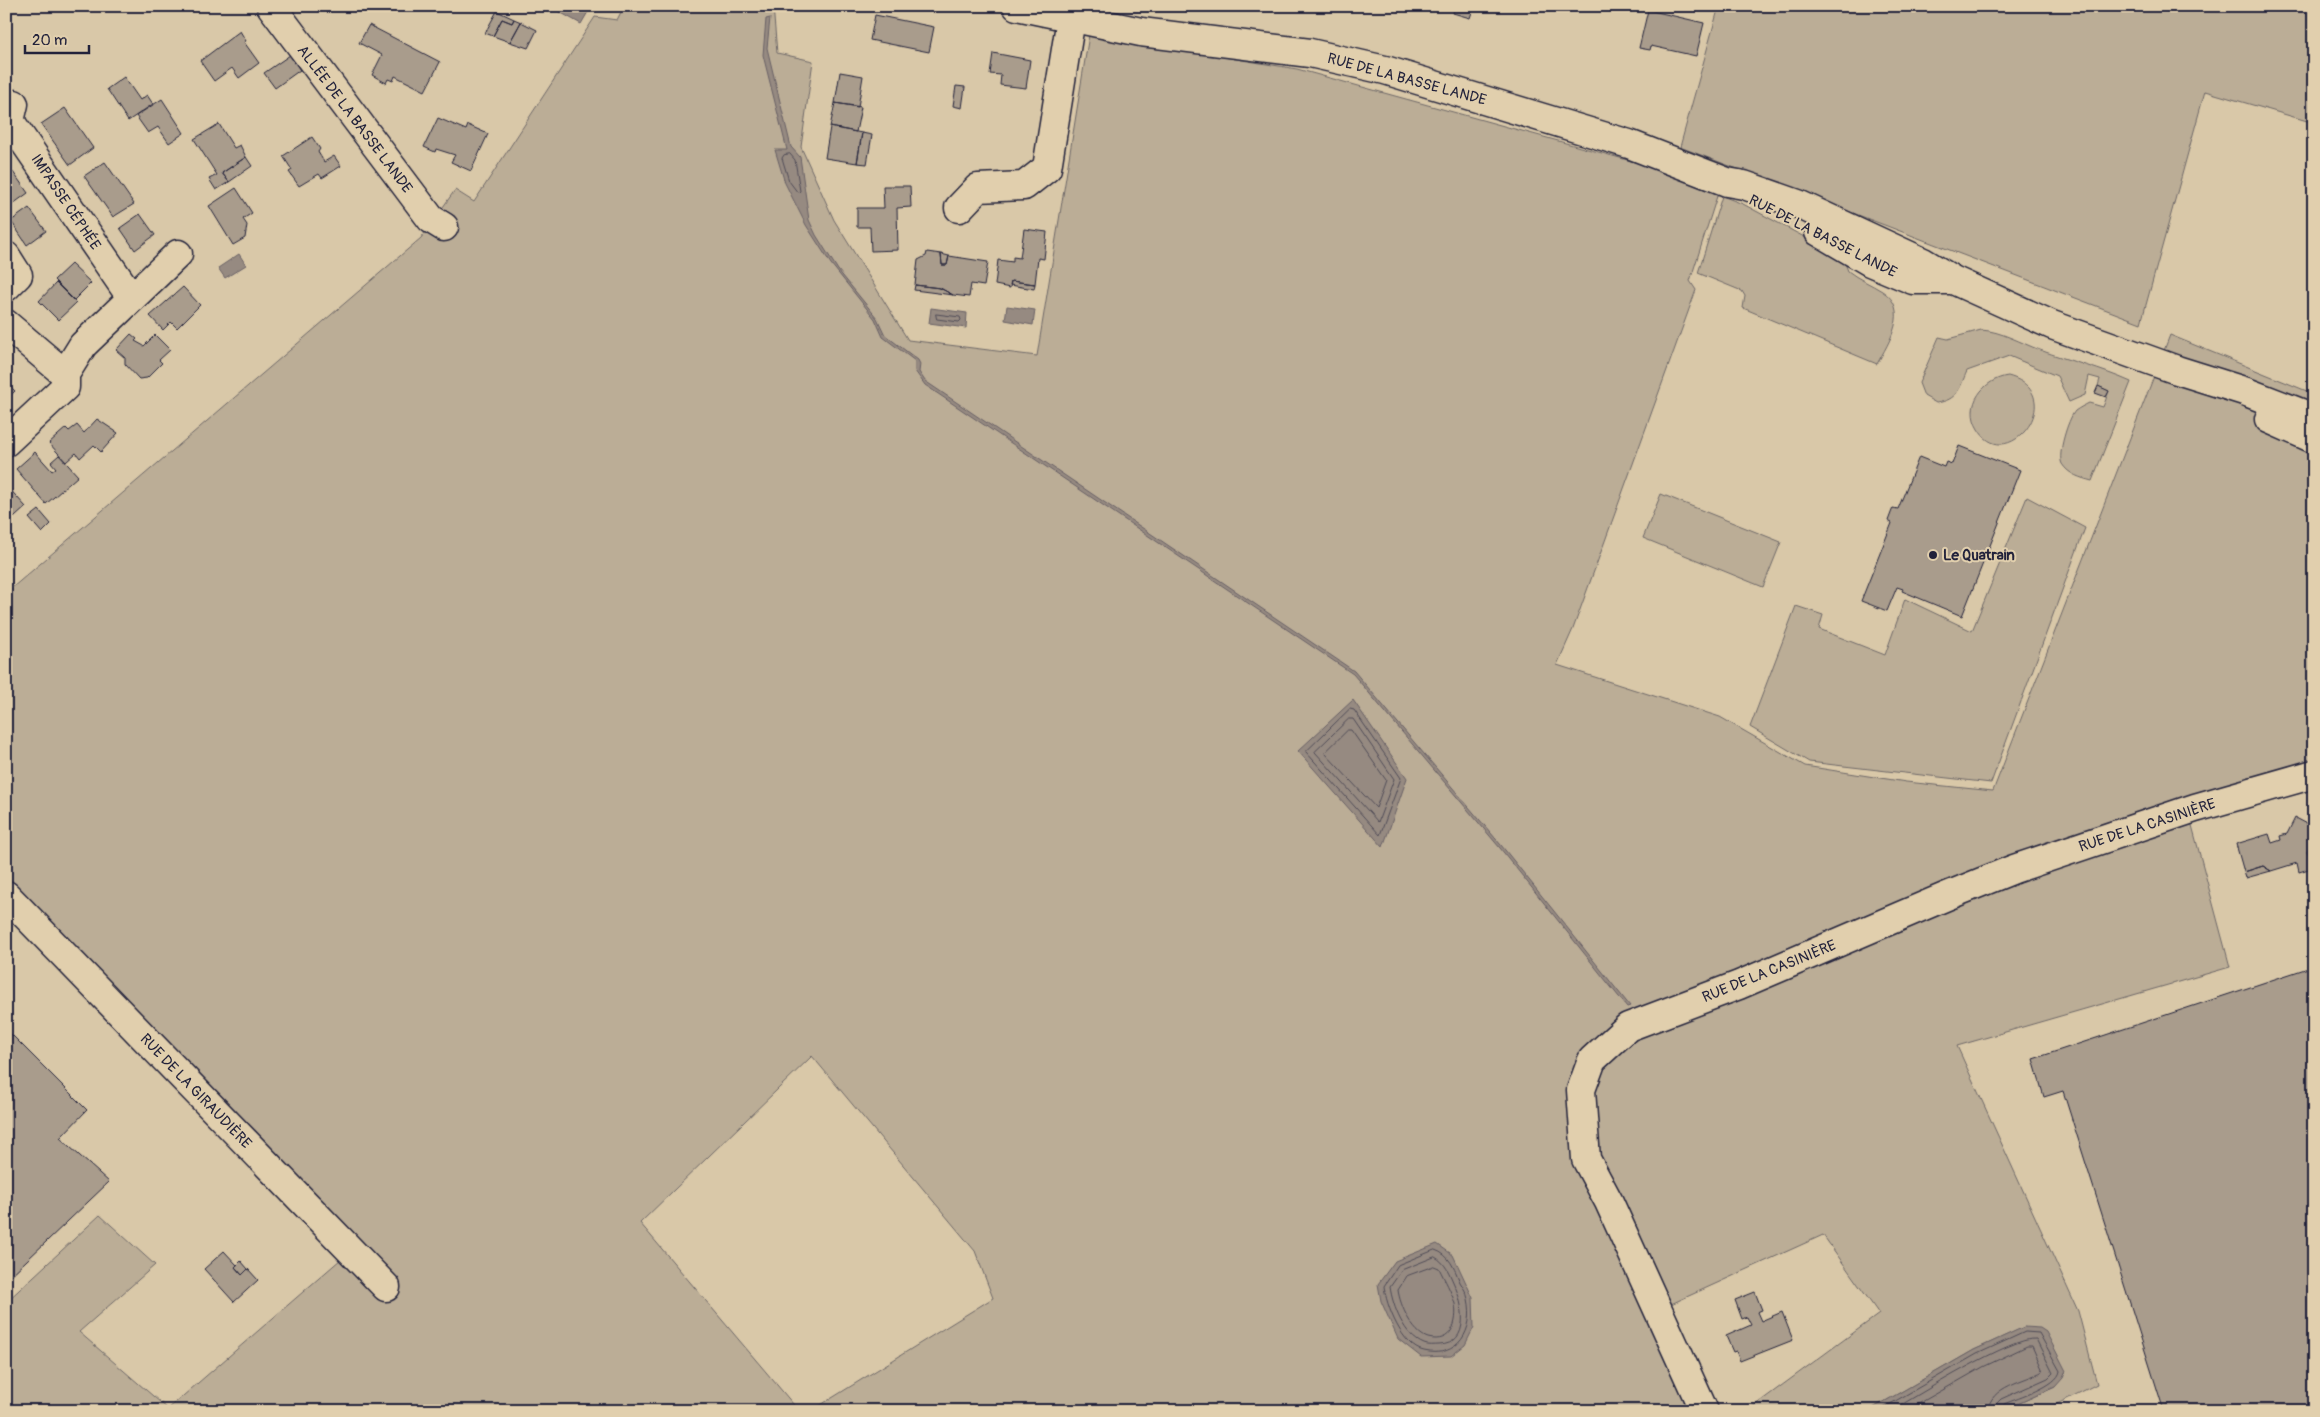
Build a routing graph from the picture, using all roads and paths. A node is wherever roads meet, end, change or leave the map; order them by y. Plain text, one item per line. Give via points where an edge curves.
1 (271, 6) edge
2 (1017, 6) edge
3 (1071, 18) junction
4 (14, 104) dead end
5 (958, 208) dead end
6 (444, 227) dead end
7 (178, 254) dead end
8 (6, 256) edge
9 (6, 287) edge
10 (132, 298) junction
11 (6, 324) edge
12 (2177, 370) junction
13 (65, 374) junction
14 (2314, 418) edge
15 (2314, 439) edge
16 (6, 442) edge
17 (2314, 774) edge
18 (6, 895) edge
19 (386, 1287) dead end
20 (1704, 1411) edge

1 - 6 street, ALLÉE DE LA BASSE LANDE via 431,219
2 - 3 street, RUE DE LA BASSE LANDE
3 - 5 street via 1047,168 1024,186 978,188
3 - 12 street, RUE DE LA BASSE LANDE via 1141,32 1310,53 1385,70 1629,144 1727,182 1741,194 1817,231 1870,262 1913,280 1953,280 2052,325
4 - 10 street, IMPASSE CÉPHÉE via 10,121
7 - 10 street
8 - 9 street via 18,275
10 - 13 street via 83,345
11 - 13 street
12 - 14 street, RUE DE LA BASSE LANDE
12 - 15 street, RUE DE LA BASSE LANDE via 2262,416
13 - 16 street via 65,387
17 - 20 street, RUE DE LA CASINIÈRE via 2195,808 2014,869 1739,985 1628,1026 1592,1060 1580,1090 1586,1159 1609,1202
18 - 19 street, RUE DE LA GIRAUDIÈRE

